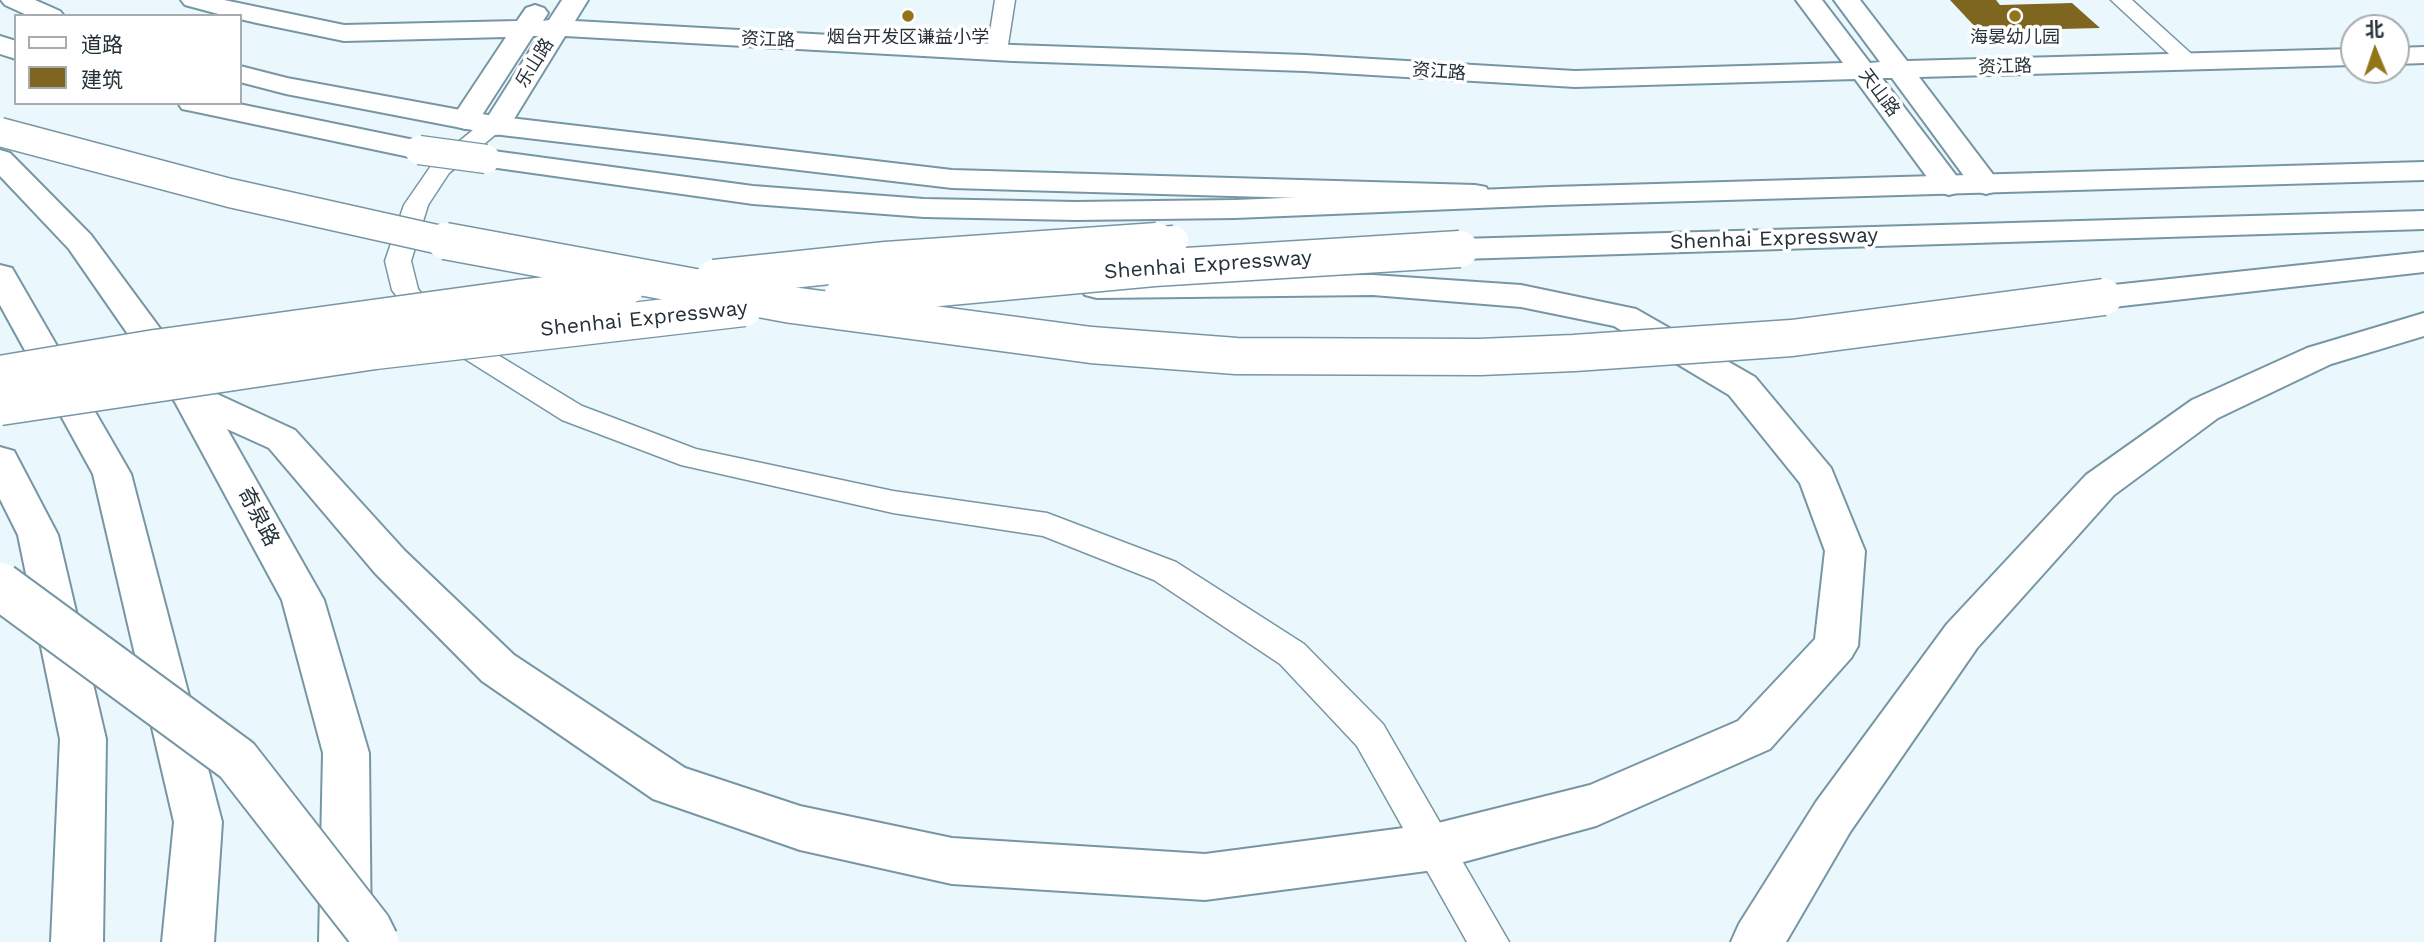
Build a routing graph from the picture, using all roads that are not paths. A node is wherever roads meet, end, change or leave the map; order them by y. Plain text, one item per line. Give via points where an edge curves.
1 (15, 0) edge
2 (194, 0) edge
3 (544, 0) edge
4 (575, 0) edge
5 (1005, 0) edge
6 (1809, 0) edge
7 (1847, 0) edge
8 (2121, 0) edge
9 (46, 14) edge
10 (524, 29) junction
11 (556, 29) junction
12 (997, 51) junction
13 (2340, 57) edge
14 (2189, 62) junction
15 (1902, 70) junction
16 (1863, 71) junction
17 (242, 75) edge
18 (202, 105) edge
19 (485, 124) junction
20 (0, 132) edge
21 (0, 159) edge
22 (2424, 171) edge
23 (1949, 186) junction
24 (1986, 186) junction
25 (2424, 191) edge
26 (1551, 196) junction
27 (2424, 219) edge
28 (1458, 236) junction
29 (2424, 262) edge
30 (0, 275) edge
31 (881, 293) junction
32 (2424, 324) edge
33 (0, 374) edge
34 (191, 397) junction
35 (0, 407) edge
36 (0, 461) edge
37 (0, 586) edge
38 (77, 942) edge
39 (188, 942) edge
40 (345, 942) edge
41 (375, 942) edge
42 (1489, 942) edge
43 (1757, 942) edge

1 - 9 main road
2 - 10 main road, 资江路 via 344,33
3 - 10 main road, 乐山路
4 - 11 main road, 乐山路
5 - 12 street
6 - 16 main road, 天山路
7 - 15 main road, 天山路
8 - 14 street
10 - 11 main road, 资江路
10 - 19 main road, 乐山路
11 - 12 main road, 资江路
11 - 19 main road, 乐山路
12 - 16 main road, 资江路 via 1575,79
13 - 14 main road, 资江路
14 - 15 main road, 资江路
15 - 16 main road, 资江路
15 - 24 main road, 天山路
16 - 23 main road, 天山路
17 - 19 main road
18 - 26 main road, bridge via 419,150 753,195 924,208 1222,209
19 - 26 main road via 952,179
19 - 42 street via 441,168 416,205 398,261 405,290 436,329 572,413 691,457 893,502 1047,525 1165,570 1292,654 1370,735
20 - 29 main road, bridge via 230,193 433,239 792,304 1091,345 1236,356 1480,357 1792,338
21 - 34 main road, 奇泉路 via 80,242
22 - 24 main road
23 - 24 main road
23 - 26 main road
25 - 28 main road, Shenhai Expressway
27 - 28 main road, Shenhai Expressway
28 - 31 main road, Shenhai Expressway, bridge
28 - 33 main road, Shenhai Expressway, bridge via 886,260 519,298
30 - 39 main road via 112,474 198,822
31 - 34 main road, bridge via 1373,285 1521,296 1624,317 1742,386 1817,478 1845,551 1836,646 1754,735 1596,805 1434,847 1205,877 952,860 800,828 670,784 498,668 390,562 282,439
31 - 35 main road, Shenhai Expressway, bridge via 375,351
32 - 43 main road via 2319,356 2205,409 2100,485 1962,636 1833,817
34 - 40 main road, 奇泉路 via 303,600 346,753
36 - 38 main road via 38,535 83,739
37 - 41 main road, bridge via 237,760

